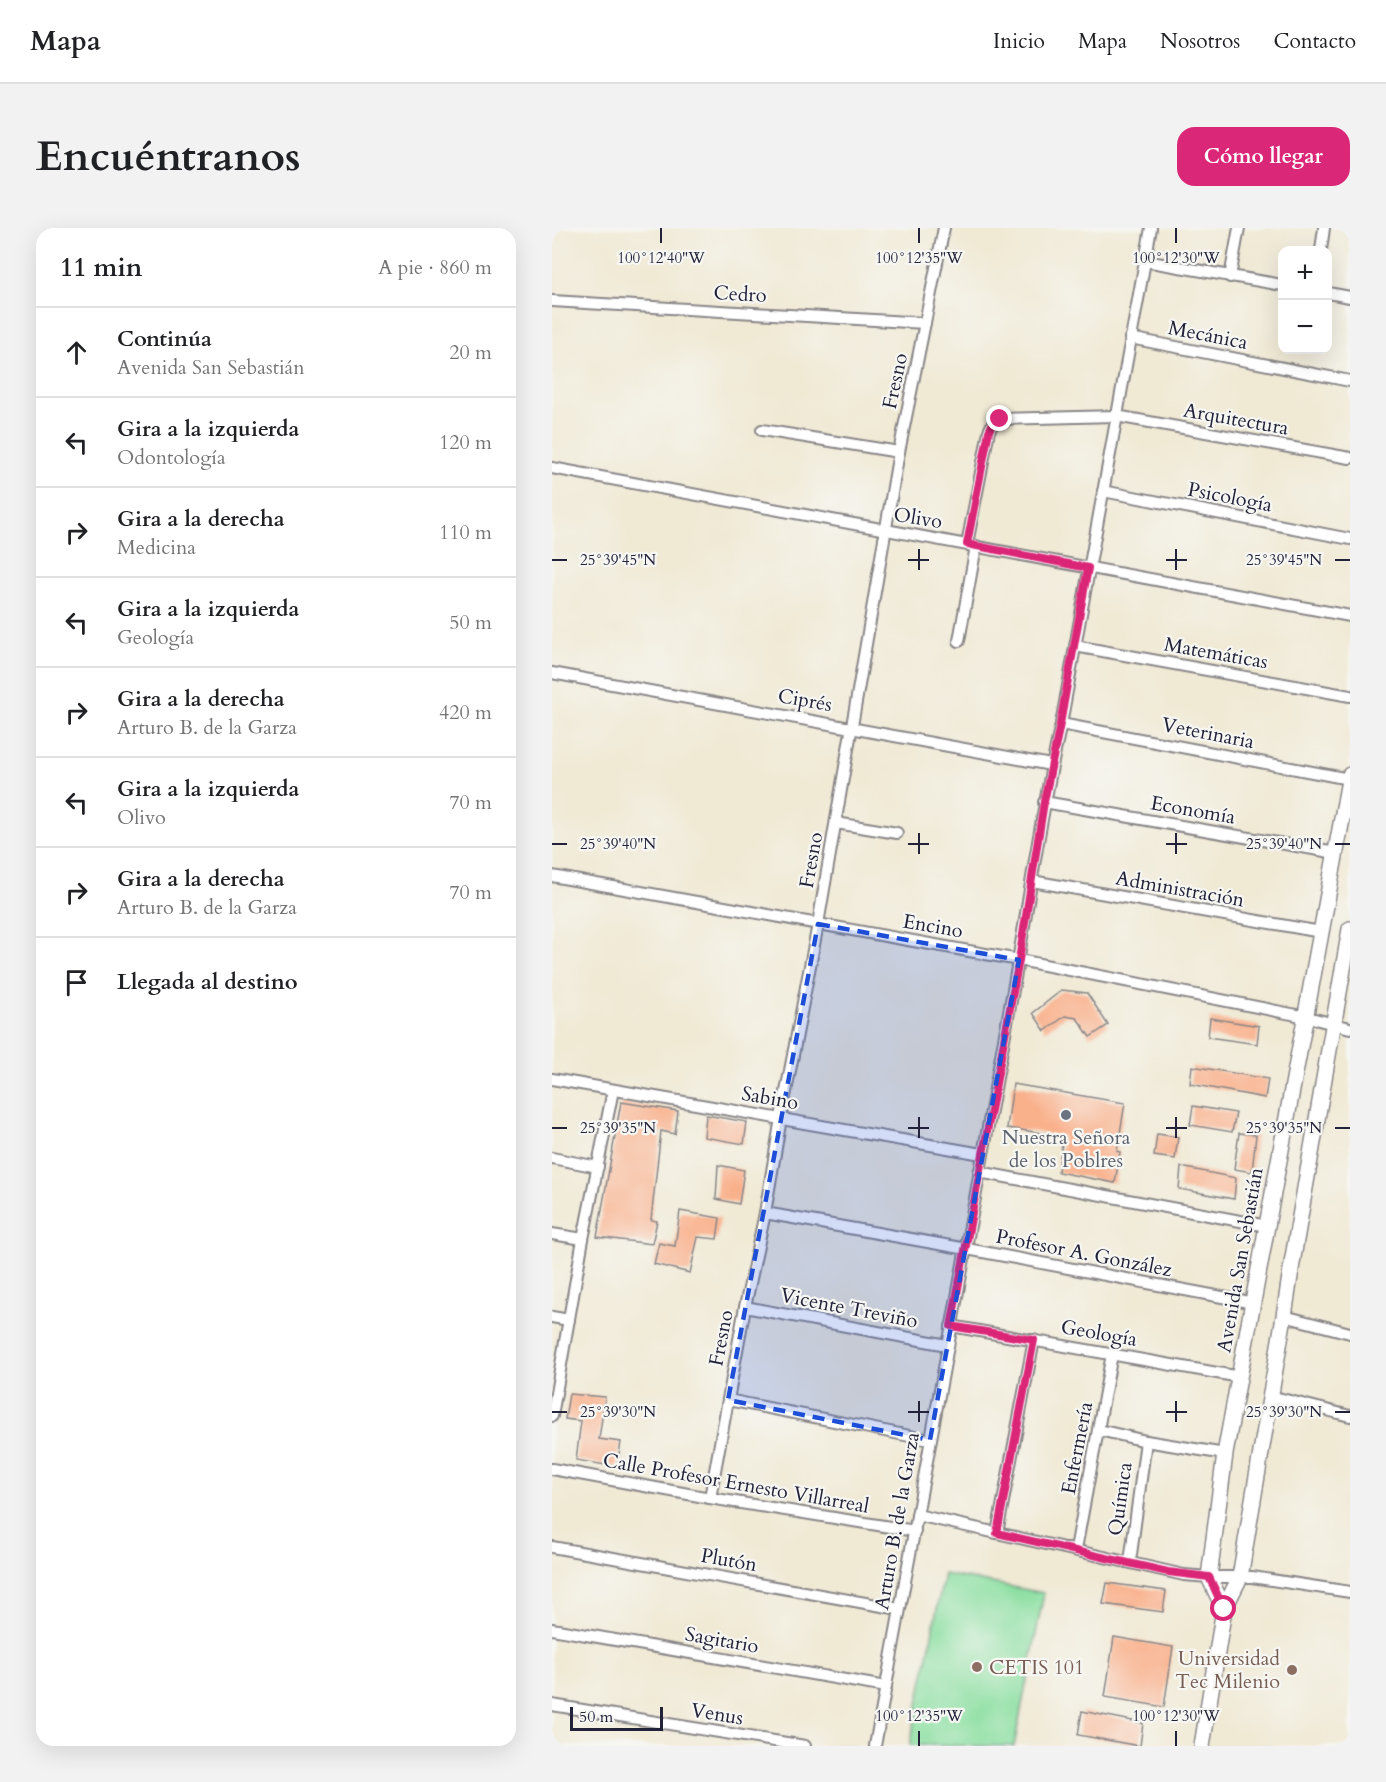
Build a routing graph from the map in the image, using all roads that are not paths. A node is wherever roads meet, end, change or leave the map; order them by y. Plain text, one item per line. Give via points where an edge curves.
1 (944, 228) edge
2 (1151, 228) edge
3 (1239, 228) edge
4 (1324, 228) edge
5 (1322, 246) edge
6 (1145, 261) junction
7 (1230, 277) junction
8 (1278, 284) edge
9 (1332, 294) edge
10 (1350, 297) edge
11 (552, 301) edge
12 (926, 323) junction
13 (1130, 338) junction
14 (1350, 381) edge
15 (1116, 416) junction
16 (762, 430) dead end
17 (899, 452) junction
18 (1350, 458) edge
19 (552, 468) edge
20 (1103, 491) junction
21 (885, 531) junction
22 (1350, 539) edge
23 (972, 545) junction
24 (1088, 568) junction
25 (1350, 616) edge
26 (959, 640) dead end
27 (1075, 646) junction
28 (552, 673) edge
29 (1350, 696) edge
30 (1060, 724) junction
31 (852, 727) junction
32 (1052, 765) junction
33 (1350, 777) edge
34 (1044, 802) junction
35 (836, 823) junction
36 (897, 833) dead end
37 (1336, 853) junction
38 (552, 876) edge
39 (1032, 881) junction
40 (818, 924) junction
41 (1350, 929) edge
42 (1321, 932) junction
43 (1019, 960) junction
44 (1307, 1017) junction
45 (1334, 1024) junction
46 (1350, 1028) edge
47 (552, 1079) edge
48 (613, 1090) junction
49 (781, 1118) junction
50 (982, 1155) junction
51 (552, 1158) edge
52 (598, 1167) junction
53 (979, 1172) junction
54 (765, 1213) junction
55 (1267, 1226) junction
56 (552, 1234) edge
57 (583, 1239) junction
58 (967, 1249) junction
59 (1254, 1303) junction
60 (745, 1307) junction
61 (1284, 1316) junction
62 (552, 1317) edge
63 (569, 1320) junction
64 (951, 1326) junction
65 (1350, 1333) edge
66 (1034, 1340) junction
67 (947, 1345) junction
68 (1113, 1354) junction
69 (1240, 1377) junction
70 (554, 1396) edge
71 (1270, 1396) junction
72 (728, 1400) junction
73 (552, 1416) edge
74 (1350, 1416) edge
75 (1099, 1430) junction
76 (930, 1440) junction
77 (1146, 1441) junction
78 (1225, 1454) junction
79 (552, 1469) edge
80 (710, 1498) junction
81 (917, 1515) junction
82 (915, 1531) junction
83 (997, 1533) junction
84 (552, 1547) edge
85 (1076, 1550) junction
86 (1130, 1562) junction
87 (1209, 1577) junction
88 (1233, 1577) junction
89 (1350, 1592) edge
90 (900, 1609) junction
91 (1224, 1609) junction
92 (552, 1629) edge
93 (886, 1687) junction
94 (552, 1705) edge
95 (805, 1746) edge
96 (875, 1746) edge
97 (1202, 1746) edge

1 - 12 street, Fresno
2 - 6 street, Arturo B. de la Garza
3 - 7 street
4 - 5 street
6 - 7 street
6 - 13 street, Arturo B. de la Garza
7 - 8 street
9 - 10 street
11 - 12 street, Cedro
12 - 17 street, Fresno
13 - 14 street, Mecánica
13 - 15 street, Arturo B. de la Garza
15 - 18 street, Arquitectura
15 - 20 street, Arturo B. de la Garza
15 - 23 street via 996,421 989,431
16 - 17 street
17 - 21 street, Fresno
19 - 21 street, Olivo
20 - 22 street, Psicología
20 - 24 street, Arturo B. de la Garza
21 - 23 street, Olivo
21 - 31 street, Fresno
23 - 24 street, Olivo
23 - 26 street
24 - 25 street, Olivo
24 - 27 street, Arturo B. de la Garza
27 - 29 street, Matemáticas
27 - 30 street, Arturo B. de la Garza
28 - 31 street, Ciprés
30 - 32 street, Arturo B. de la Garza
30 - 33 street, Veterinaria
31 - 32 street, Ciprés
31 - 35 street, Fresno
32 - 34 street, Arturo B. de la Garza
33 - 37 main road, Avenida San Sebastián
34 - 37 street, Economía
34 - 39 street, Arturo B. de la Garza
35 - 36 street
35 - 40 street, Fresno
37 - 42 main road, Avenida San Sebastián
38 - 40 street, Encino
39 - 42 street, Administración
39 - 43 street, Arturo B. de la Garza
40 - 43 street, Encino
40 - 49 street, Fresno
41 - 45 main road
42 - 44 main road, Avenida San Sebastián
43 - 44 street, Encino
43 - 50 street, Arturo B. de la Garza
44 - 45 street, Encino
44 - 55 main road, Avenida San Sebastián
45 - 46 street, Encino
45 - 61 main road
47 - 48 street, Sabino
48 - 49 street, Sabino
48 - 52 street
49 - 50 street, Sabino
49 - 54 street, Fresno
50 - 53 street, Arturo B. de la Garza
51 - 52 street
52 - 57 street
53 - 55 street
53 - 58 street, Arturo B. de la Garza
54 - 58 street, Profesor A. González
54 - 60 street, Fresno
55 - 59 main road, Avenida San Sebastián
56 - 57 street
57 - 63 street
58 - 59 street, Profesor A. González
58 - 64 street, Arturo B. de la Garza
59 - 69 main road, Avenida San Sebastián
60 - 67 street, Vicente Treviño
60 - 72 street, Fresno
61 - 65 street
61 - 71 main road
62 - 63 street
63 - 70 street
64 - 66 street, Geología
64 - 67 street, Arturo B. de la Garza
66 - 68 street, Geología
66 - 83 street
67 - 76 street, Arturo B. de la Garza
68 - 69 street, Geología
68 - 75 street, Enfermería
69 - 78 main road, Avenida San Sebastián
70 - 73 street
71 - 74 street
71 - 88 main road
72 - 76 street
72 - 80 street, Fresno
75 - 77 street
75 - 85 street, Enfermería
76 - 81 street, Arturo B. de la Garza
77 - 78 street
77 - 86 street, Química
78 - 87 main road, Avenida San Sebastián
79 - 80 street, Calle Profesor Ernesto Villarreal
80 - 82 street, Calle Profesor Ernesto Villarreal
81 - 82 street, Arturo B. de la Garza
81 - 83 street
82 - 90 street, Arturo B. de la Garza
83 - 85 street
84 - 90 street, Plutón
85 - 86 street
86 - 87 street
87 - 88 street
87 - 91 main road
88 - 89 street
88 - 91 main road
90 - 93 street, Arturo B. de la Garza
91 - 97 main road
92 - 93 street, Sagitario
93 - 96 street, Arturo B. de la Garza
94 - 95 street, Venus

